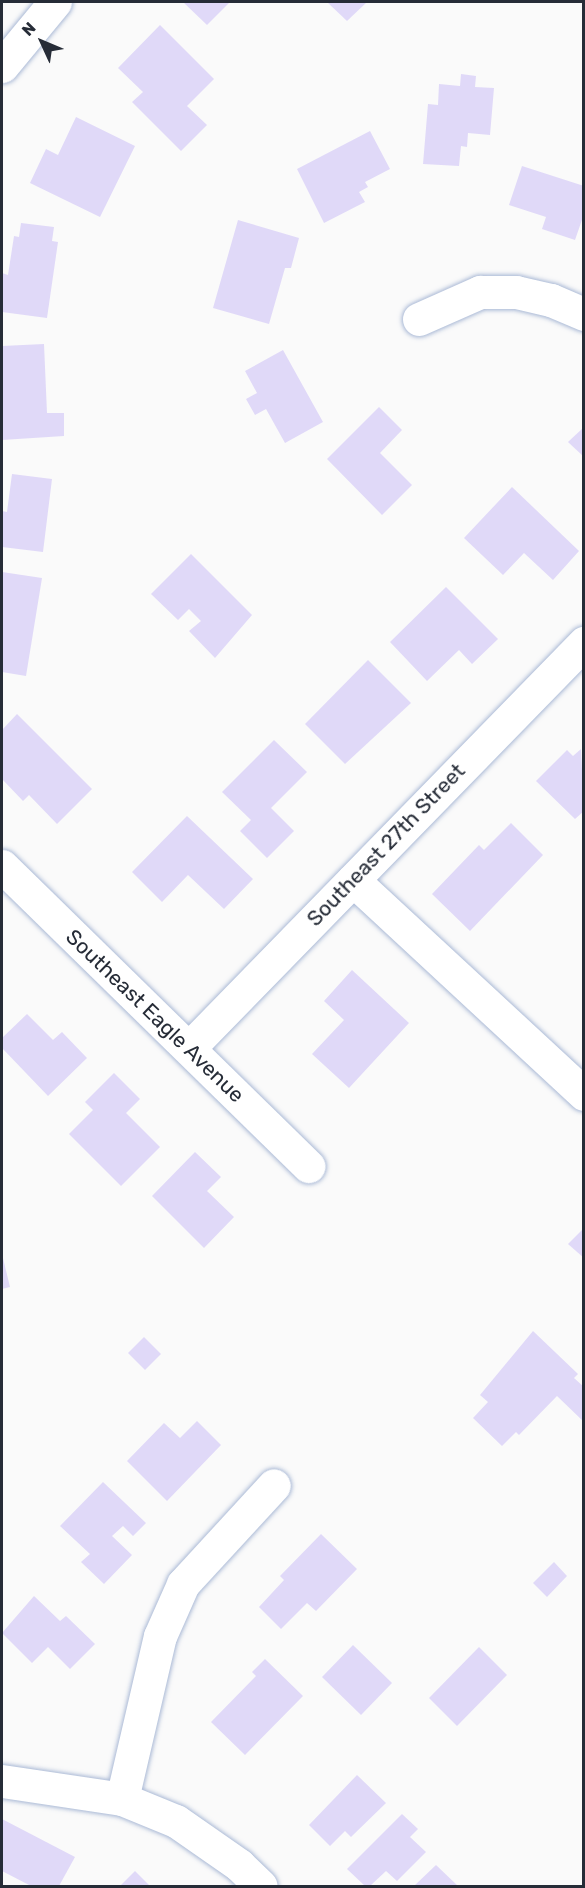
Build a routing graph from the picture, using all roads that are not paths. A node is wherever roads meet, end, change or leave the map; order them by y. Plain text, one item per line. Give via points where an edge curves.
1 (55, 2) edge
2 (2, 66) edge
3 (584, 314) edge
4 (419, 319) dead end
5 (584, 643) edge
6 (2, 866) edge
7 (352, 880) junction
8 (189, 1048) junction
9 (584, 1094) edge
10 (308, 1166) dead end
11 (274, 1485) dead end
12 (2, 1781) edge
13 (122, 1799) junction
14 (261, 1887) edge

1 - 2 street
3 - 4 street via 551,300 516,292 480,292
5 - 7 street, Southeast 27th Street
6 - 8 street, Southeast Eagle Avenue
7 - 8 street, Southeast 27th Street
7 - 9 street
8 - 10 street, Southeast Eagle Avenue
11 - 13 street via 183,1584 160,1636
12 - 13 street
13 - 14 street via 176,1821 239,1866

